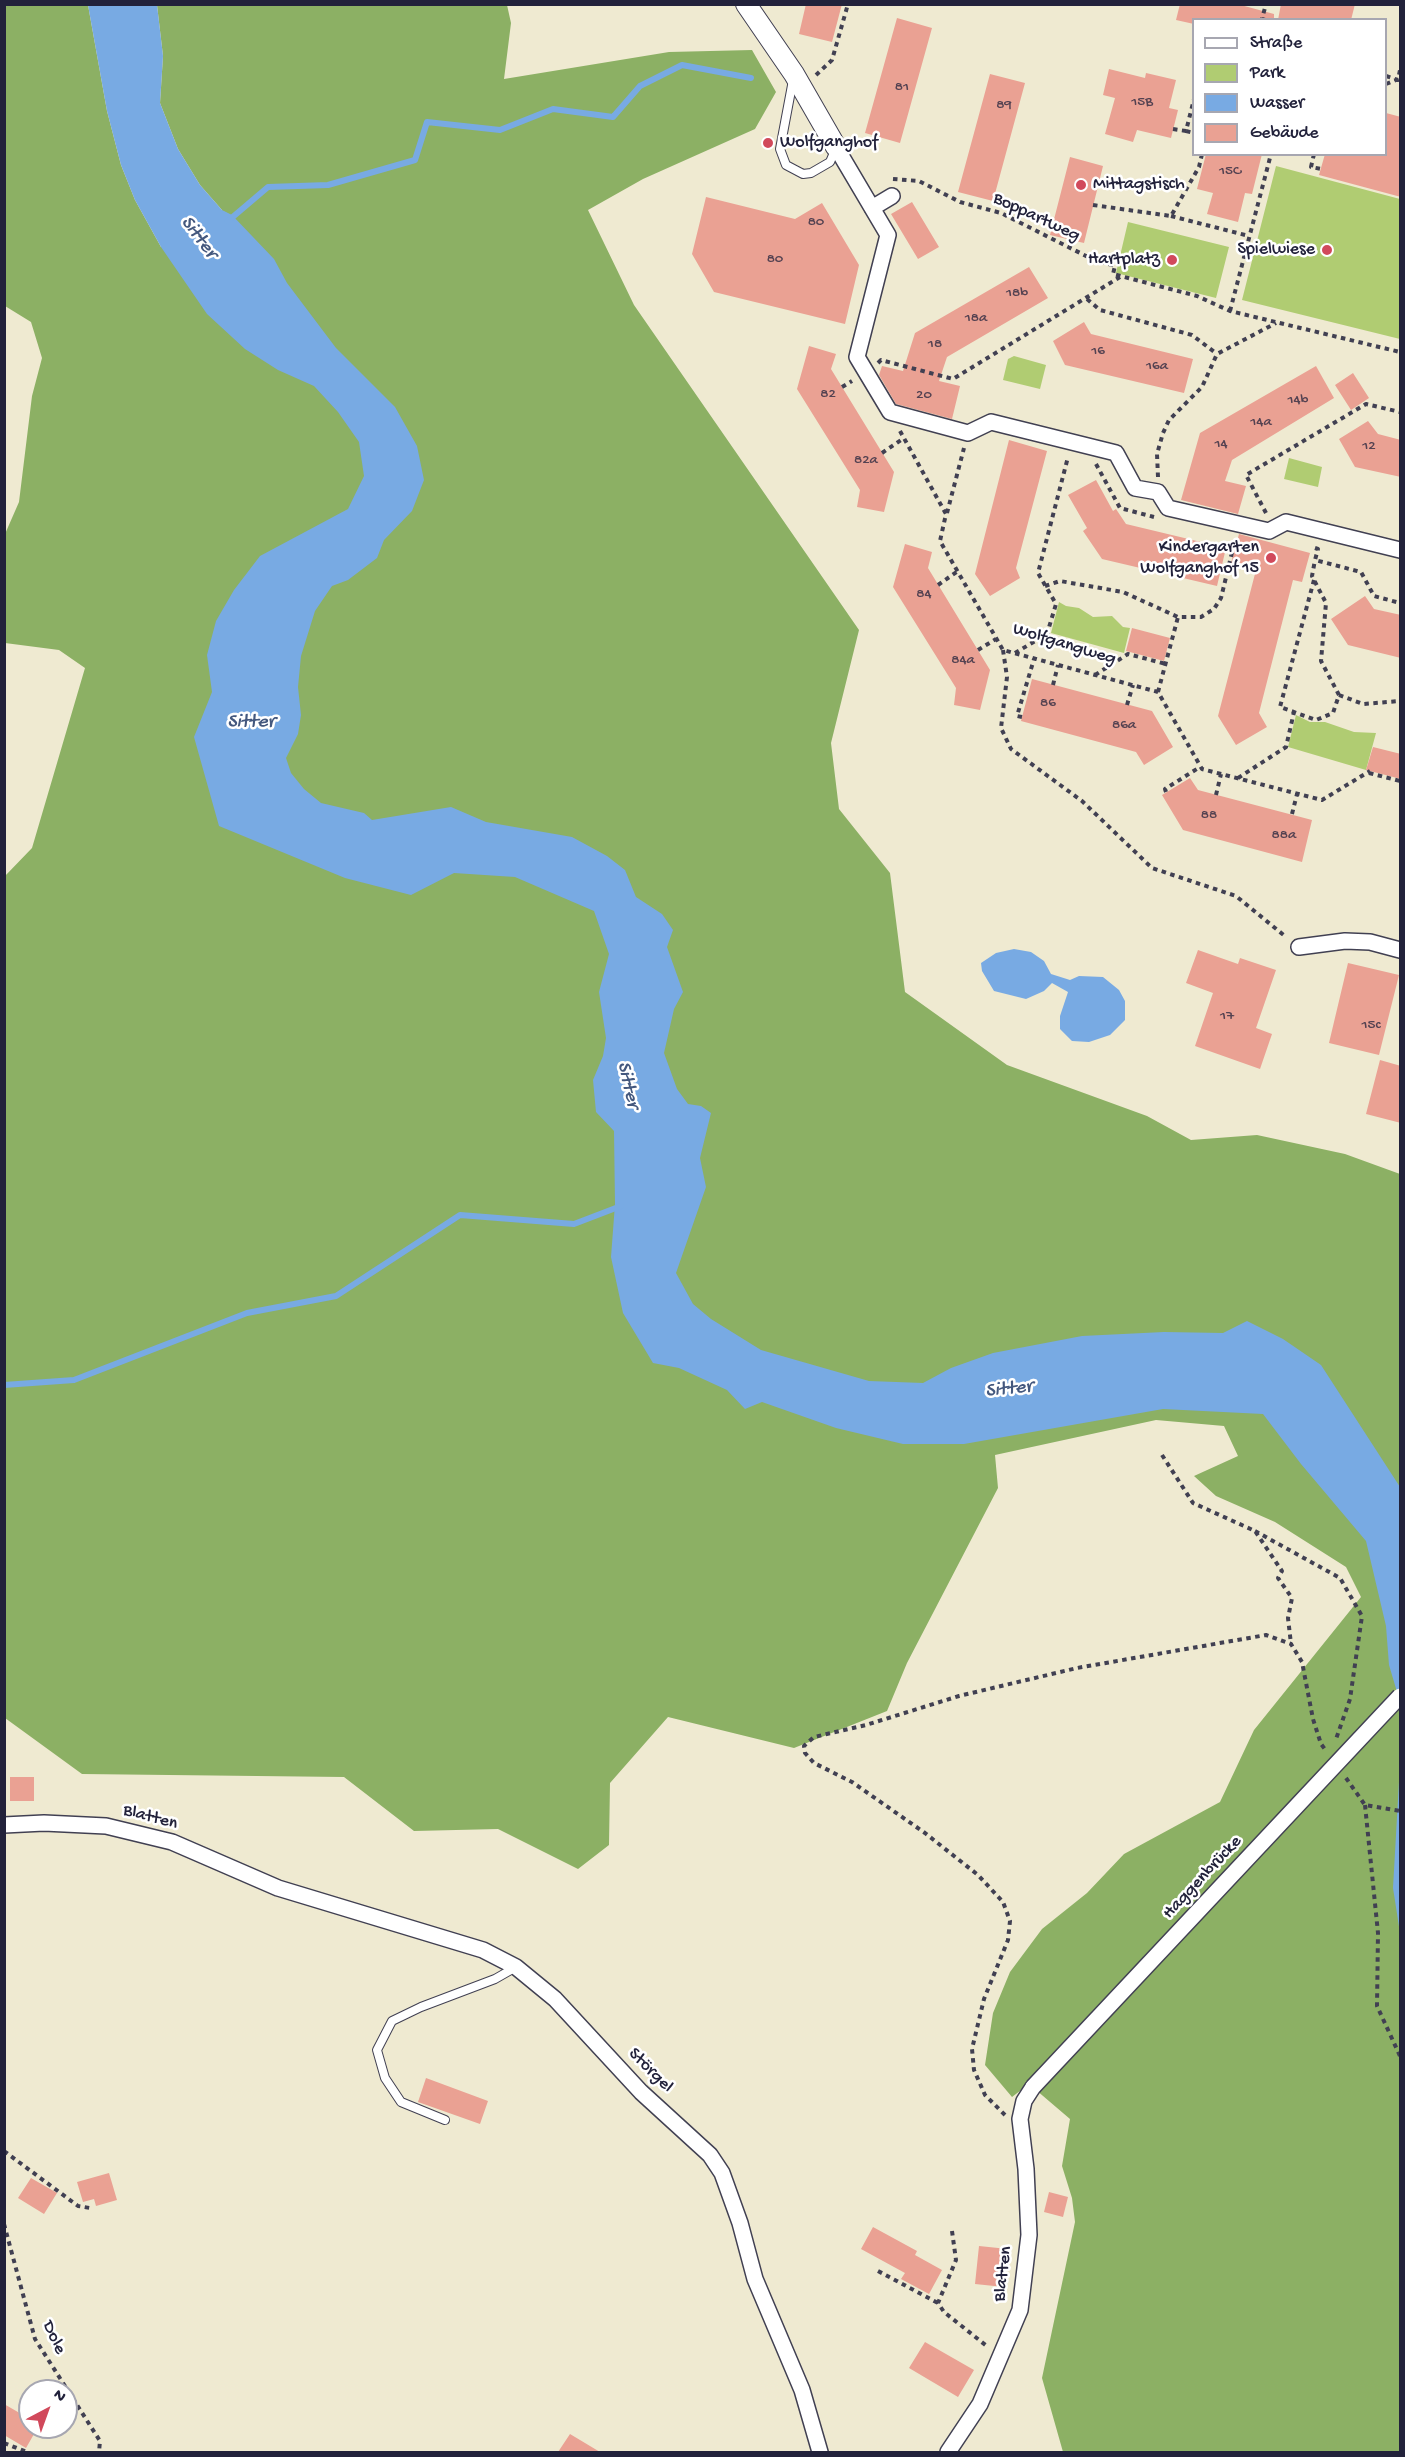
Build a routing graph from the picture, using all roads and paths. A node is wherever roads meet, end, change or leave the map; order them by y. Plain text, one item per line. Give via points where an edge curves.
1 (746, 4) edge
2 (847, 7) edge
3 (841, 8) dead end
4 (1401, 70) edge
5 (802, 76) junction
6 (1399, 80) edge
7 (1192, 107) edge
8 (1173, 129) dead end
9 (1186, 131) junction
10 (1192, 132) edge
11 (836, 147) junction
12 (1202, 156) edge
13 (1270, 156) edge
14 (1314, 156) edge
15 (1321, 169) dead end
16 (862, 191) junction
17 (892, 196) dead end
18 (1093, 205) dead end
19 (872, 208) junction
20 (1171, 216) junction
21 (1249, 236) junction
22 (1121, 277) junction
23 (1087, 299) junction
24 (1230, 311) junction
25 (1276, 323) junction
26 (1401, 352) edge
27 (1217, 354) junction
28 (881, 360) dead end
29 (890, 412) junction
30 (1401, 412) edge
31 (968, 433) junction
32 (904, 438) junction
33 (1072, 442) junction
34 (882, 453) dead end
35 (1158, 492) junction
36 (946, 514) junction
37 (1275, 528) junction
38 (1234, 541) dead end
39 (1307, 546) dead end
40 (1401, 550) edge
41 (1315, 560) junction
42 (958, 572) junction
43 (1314, 580) junction
44 (938, 585) dead end
45 (1045, 586) junction
46 (1401, 603) edge
47 (1178, 617) junction
48 (996, 639) junction
49 (978, 650) dead end
50 (1003, 650) junction
51 (1014, 653) junction
52 (1034, 659) junction
53 (1166, 664) junction
54 (1058, 665) junction
55 (1094, 675) junction
56 (1053, 685) dead end
57 (1133, 685) junction
58 (1158, 692) junction
59 (1339, 694) junction
60 (1401, 701) edge
61 (1127, 705) dead end
62 (1294, 712) junction
63 (1022, 717) dead end
64 (1200, 767) junction
65 (1221, 774) junction
66 (1238, 778) junction
67 (1401, 781) edge
68 (1166, 792) dead end
69 (1215, 795) dead end
70 (1297, 795) junction
71 (1292, 814) dead end
72 (1299, 946) joint
73 (1401, 950) edge
74 (1162, 1455) dead end
75 (1255, 1531) junction
76 (1291, 1644) junction
77 (1401, 1696) edge
78 (1342, 1772) dead end
79 (1365, 1805) junction
80 (1401, 1811) edge
81 (4, 1825) edge
82 (278, 1888) joint
83 (516, 1967) junction
84 (1401, 2056) edge
85 (1033, 2087) joint
86 (1020, 2119) junction
87 (445, 2120) dead end
88 (4, 2151) edge
89 (90, 2208) dead end
90 (4, 2224) edge
91 (952, 2231) dead end
92 (878, 2271) dead end
93 (938, 2303) junction
94 (1002, 2356) junction
95 (4, 2443) edge
96 (27, 2452) edge
97 (99, 2452) edge
98 (820, 2452) edge
99 (948, 2452) edge

1 - 5 street
2 - 3 path
2 - 5 path via 832,60
4 - 6 path
5 - 11 street
5 - 11 lane via 780,149 782,158 794,170 811,173 830,162
7 - 9 path
8 - 9 path
9 - 10 path
11 - 16 street
12 - 20 path
13 - 21 path
14 - 15 path via 1311,167
16 - 19 street
16 - 22 path, Boppartweg via 883,180 900,177 919,181 960,202 1001,213 1092,260 1115,266 1113,274
17 - 19 street
18 - 20 path
19 - 29 street via 888,235 857,357
20 - 21 path
21 - 24 path
22 - 23 path
22 - 24 path, Boppartweg via 1197,296
23 - 27 path via 1100,310 1192,335
23 - 28 path via 953,379
24 - 25 path, Boppartweg
25 - 26 path, Boppartweg
25 - 27 path
27 - 35 path via 1202,387 1170,420 1163,433 1157,454
29 - 31 street
29 - 32 path
30 - 37 path via 1366,404 1246,475
31 - 33 street via 991,422
31 - 36 path, Wolfgangweg
32 - 34 path
32 - 36 path
33 - 35 street via 1116,453 1135,488
33 - 45 path via 1038,573
35 - 37 street via 1168,508 1269,531
36 - 42 path, Wolfgangweg via 940,541
37 - 40 street via 1286,522
38 - 47 path via 1218,604 1201,617
39 - 41 path via 1318,549
41 - 43 path
41 - 46 path via 1361,572 1374,596
42 - 44 path
42 - 48 path, Wolfgangweg
43 - 59 path via 1325,599 1321,661
43 - 62 path via 1280,706
45 - 47 path via 1060,581 1123,592
45 - 51 path via 1056,604 1047,634
47 - 53 path
48 - 49 path
48 - 50 path, Wolfgangweg
50 - 51 path, Wolfgangweg
50 - 72 path via 1007,677 1001,728 1011,749 1082,801 1152,868 1236,896
51 - 52 path, Wolfgangweg
52 - 54 path, Wolfgangweg
52 - 63 path via 1017,716
53 - 55 path via 1129,653
53 - 58 path
54 - 55 path, Wolfgangweg
54 - 56 path
55 - 57 path, Wolfgangweg
57 - 58 path, Wolfgangweg
57 - 61 path
58 - 64 path
59 - 60 path via 1363,704
59 - 62 path via 1332,713 1320,720
62 - 66 path via 1286,747
64 - 65 path
64 - 68 path via 1165,789
65 - 66 path
65 - 69 path
66 - 70 path
67 - 70 path via 1369,772 1322,800
70 - 71 path
72 - 73 street via 1345,940
74 - 75 path via 1193,1503
75 - 76 path via 1282,1571 1278,1578 1292,1598 1288,1618
75 - 76 path via 1340,1578 1362,1616 1350,1699 1330,1756 1321,1744 1302,1662
76 - 86 path via 1266,1635 1247,1637 1077,1668 814,1737 804,1746 813,1763 852,1782 925,1833 978,1875 1002,1902 1010,1921 1008,1940 984,1999 972,2049 974,2070 985,2095 999,2112
77 - 85 street, Haggenbrücke, bridge
78 - 79 path
79 - 80 path
79 - 84 path via 1378,1933 1377,2006
81 - 82 street, Blatten via 106,1826 172,1842
82 - 83 street, Störgel via 483,1950
83 - 87 lane via 392,2021 377,2050 385,2078 401,2102
83 - 98 street, Störgel via 555,1999 641,2092 710,2155 722,2173 755,2279 802,2390
85 - 86 street, Blatten
86 - 94 street, Blatten via 1029,2235 1020,2310
88 - 89 path via 78,2206
90 - 97 path, Dole via 35,2339 99,2441
91 - 93 path via 956,2260
92 - 93 path
93 - 94 path via 958,2324
94 - 99 street, Blatten via 980,2404
95 - 96 path

